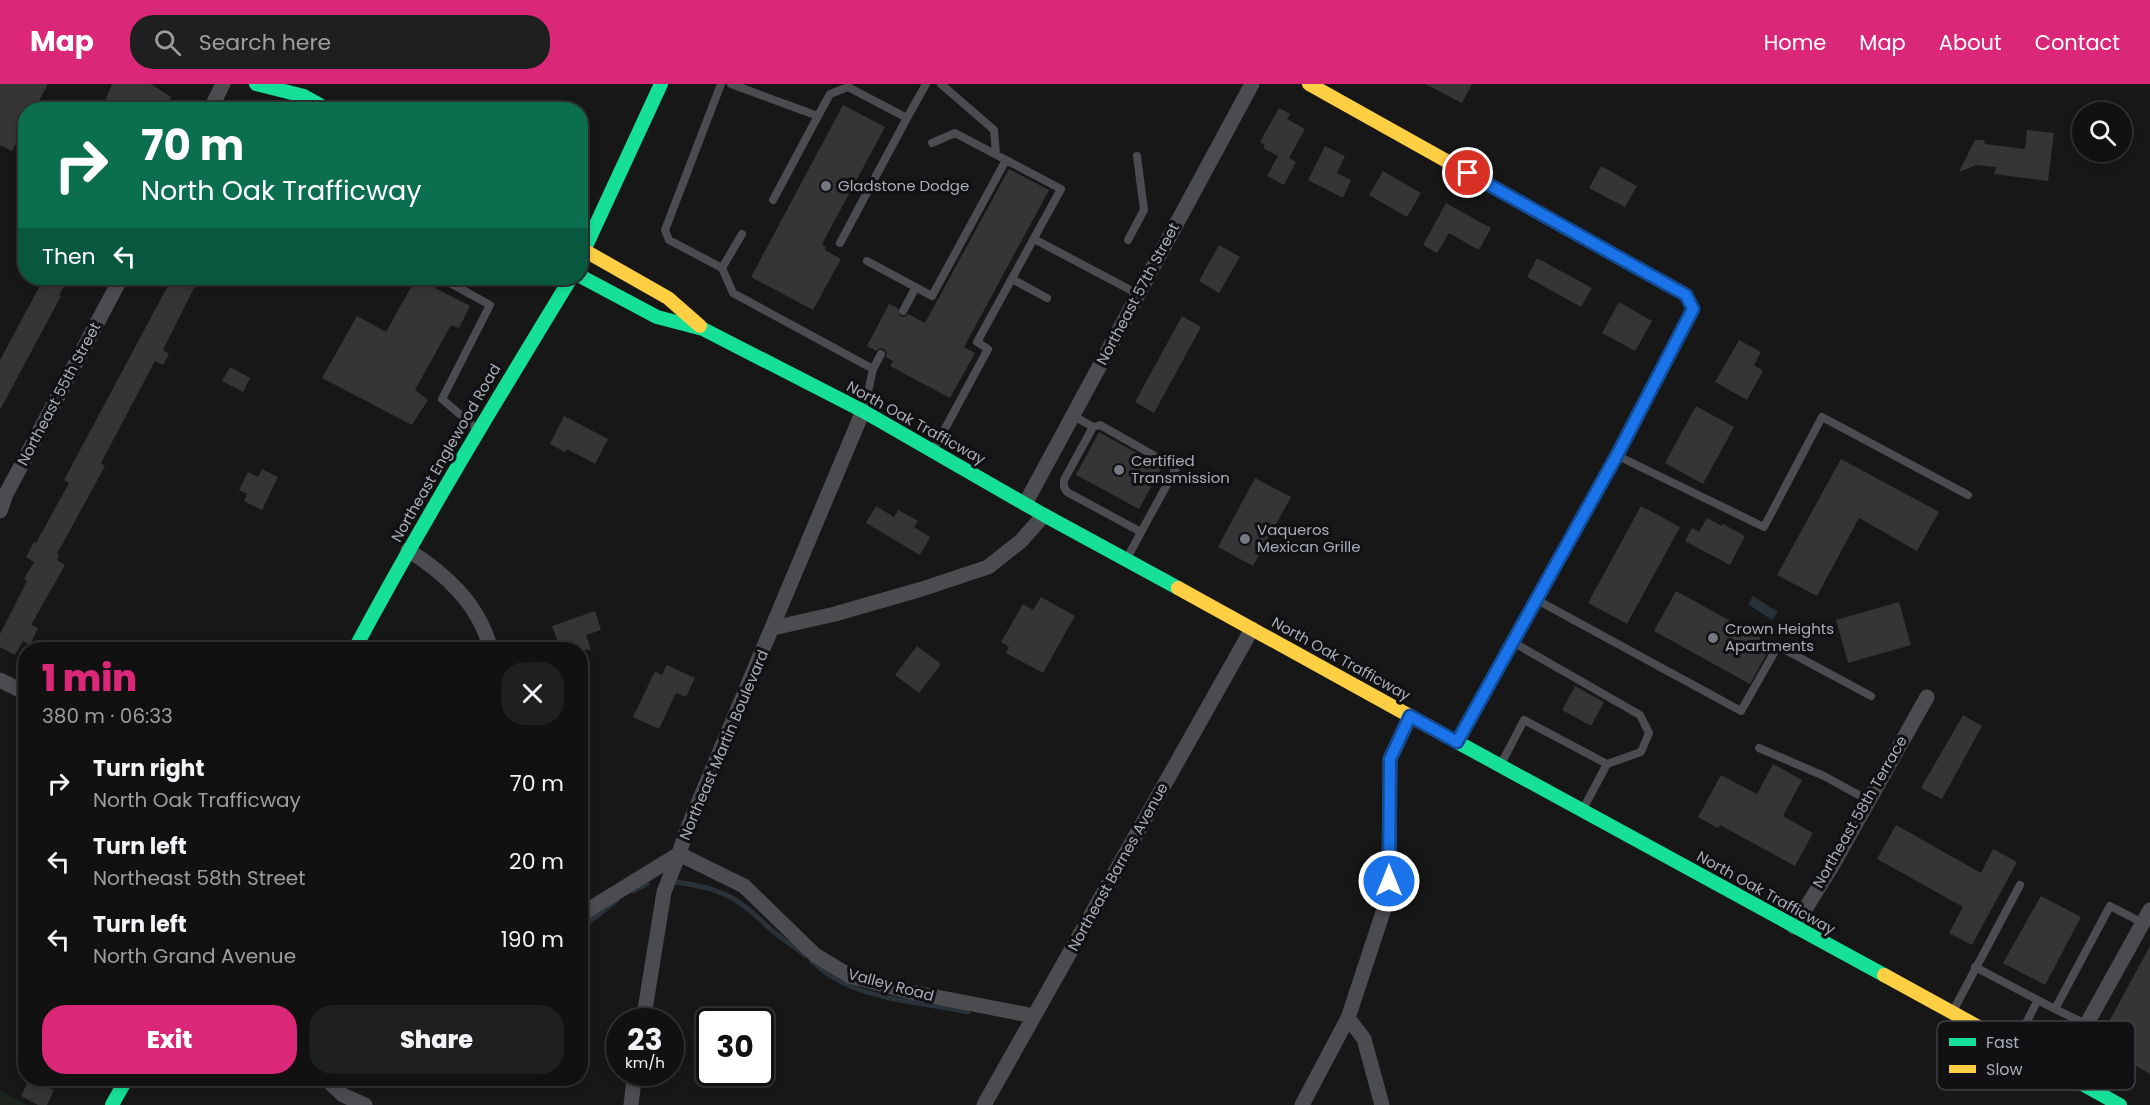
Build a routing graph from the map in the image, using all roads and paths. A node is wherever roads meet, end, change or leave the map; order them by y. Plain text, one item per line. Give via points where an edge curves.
1 (223, 84) edge
2 (661, 84) edge
3 (721, 84) edge
4 (731, 84) edge
5 (926, 84) edge
6 (941, 84) edge
7 (1252, 84) edge
8 (1309, 84) edge
9 (259, 86) edge
10 (214, 102) edge
11 (275, 102) dead end
12 (315, 102) edge
13 (818, 116) junction
14 (907, 118) junction
15 (932, 142) dead end
16 (996, 154) junction
17 (1137, 156) dead end
18 (1006, 160) junction
19 (773, 200) dead end
20 (742, 234) dead end
21 (1034, 239) junction
22 (588, 240) edge
23 (1128, 240) dead end
24 (840, 243) dead end
25 (588, 256) edge
26 (867, 261) dead end
27 (722, 268) junction
28 (1012, 279) junction
29 (588, 280) edge
30 (117, 285) edge
31 (454, 285) edge
32 (567, 285) edge
33 (916, 287) junction
34 (1138, 294) junction
35 (1047, 298) dead end
36 (903, 311) dead end
37 (703, 329) junction
38 (881, 354) dead end
39 (873, 369) junction
40 (863, 411) junction
41 (1072, 416) junction
42 (1093, 427) junction
43 (478, 430) junction
44 (933, 451) junction
45 (1617, 455) junction
46 (1968, 495) dead end
47 (1025, 504) junction
48 (0, 511) edge
49 (1044, 515) junction
50 (1141, 532) junction
51 (408, 550) junction
52 (1125, 560) junction
53 (1536, 599) junction
54 (773, 628) junction
55 (1252, 629) junction
56 (358, 642) edge
57 (487, 642) edge
58 (1512, 642) junction
59 (0, 680) edge
60 (18, 689) edge
61 (1871, 696) dead end
62 (1927, 697) dead end
63 (1410, 716) junction
64 (1457, 742) junction
65 (1759, 748) dead end
66 (1607, 764) junction
67 (1500, 766) junction
68 (1868, 800) junction
69 (1582, 811) junction
70 (679, 854) junction
71 (2020, 885) dead end
72 (588, 910) edge
73 (2146, 916) edge
74 (1794, 927) junction
75 (1976, 968) junction
76 (2038, 1000) junction
77 (645, 1008) edge
78 (2055, 1009) junction
79 (1952, 1014) junction
80 (1034, 1016) junction
81 (1347, 1018) junction
82 (1965, 1021) edge
83 (2027, 1021) edge
84 (2080, 1021) edge
85 (2088, 1021) edge
86 (123, 1086) edge
87 (333, 1086) edge
88 (633, 1086) edge
89 (2093, 1090) edge
90 (112, 1105) edge
91 (365, 1105) edge
92 (631, 1105) edge
93 (984, 1105) edge
94 (1302, 1105) edge
95 (1383, 1105) edge
96 (2120, 1105) edge

1 - 10 street
2 - 22 main road
3 - 27 lane via 664,230 669,240
4 - 13 lane
5 - 14 lane
6 - 16 lane via 994,130
7 - 34 street, Northeast 57th Street
8 - 45 main road via 1686,295 1693,309
9 - 11 main road
9 - 12 main road
13 - 14 lane via 830,94 848,87
13 - 19 lane
14 - 24 lane
15 - 16 lane via 955,133
16 - 18 lane
17 - 23 lane via 1144,210
18 - 21 lane via 1061,189
18 - 33 lane via 932,296
20 - 27 lane
21 - 28 lane
21 - 34 lane
25 - 37 main road, North Oak Trafficway via 668,298
26 - 33 lane
27 - 39 lane via 732,293
28 - 35 lane
28 - 44 lane via 977,342 988,349
29 - 37 main road, North Oak Trafficway via 657,317
30 - 48 street, Northeast 55th Street
31 - 43 lane via 490,305 442,399
32 - 43 main road, Northeast Englewood Road
33 - 36 lane
34 - 41 street, Northeast 57th Street
37 - 40 main road, North Oak Trafficway
38 - 39 lane
39 - 40 lane
40 - 44 main road, North Oak Trafficway
40 - 54 street, Northeast Martin Boulevard
41 - 42 lane
41 - 47 street, Northeast 57th Street
42 - 50 lane via 1064,480 1066,492
42 - 50 lane via 1100,425 1176,468
43 - 51 main road, Northeast Englewood Road
44 - 47 main road, North Oak Trafficway
45 - 46 lane via 1764,527 1822,417
45 - 53 main road
47 - 49 main road, North Oak Trafficway
49 - 52 main road, North Oak Trafficway
49 - 54 street via 1021,541 988,567
50 - 52 lane
51 - 56 main road, Northeast Englewood Road
51 - 57 street via 452,583 479,616
52 - 55 main road, North Oak Trafficway
53 - 58 main road
53 - 61 lane via 1741,711 1778,646
54 - 70 street, Northeast Martin Boulevard
55 - 63 main road, North Oak Trafficway
55 - 80 street, Northeast Barnes Avenue
58 - 64 main road
58 - 66 lane via 1640,715 1649,733 1641,752
59 - 60 street
62 - 68 street, Northeast 58th Terrace
63 - 64 main road, North Oak Trafficway
63 - 81 street via 1390,759 1389,881 1384,909
64 - 67 main road, North Oak Trafficway
65 - 68 lane
66 - 67 lane via 1524,720
66 - 69 lane
67 - 69 main road, North Oak Trafficway
68 - 74 street, Northeast 58th Terrace
69 - 74 main road, North Oak Trafficway
70 - 72 street, Northeast Martin Boulevard
70 - 77 street via 664,892
70 - 80 street, Valley Road via 744,886 815,955 850,976
71 - 75 lane
73 - 78 lane via 2110,906
73 - 85 street
74 - 79 main road, North Oak Trafficway
75 - 76 lane
75 - 79 lane
76 - 78 lane
76 - 83 lane
78 - 84 lane
79 - 82 main road, North Oak Trafficway
80 - 93 street, Northeast Barnes Avenue
81 - 94 street
81 - 95 street via 1364,1039
86 - 90 main road
87 - 91 street
88 - 92 street
89 - 96 main road, North Oak Trafficway

